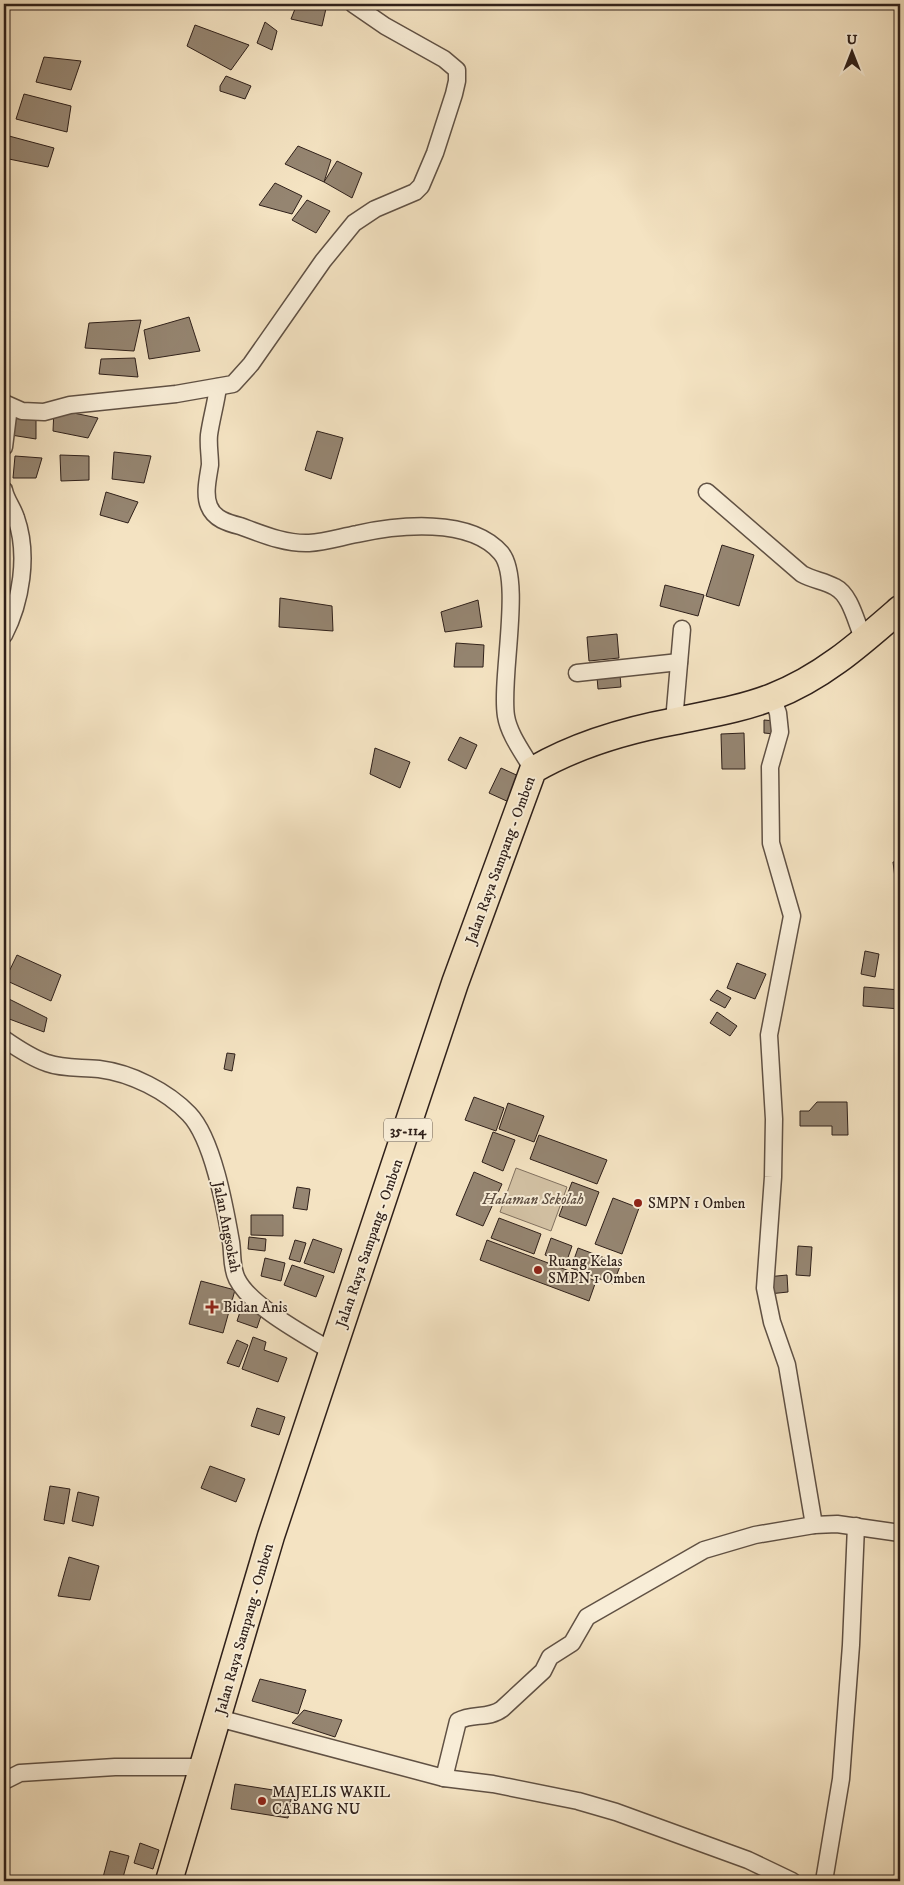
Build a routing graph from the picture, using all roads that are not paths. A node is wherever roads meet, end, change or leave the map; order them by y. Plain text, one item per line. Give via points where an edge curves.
1 (353, 4) edge
2 (218, 387) junction
3 (6, 405) edge
4 (4, 447) edge
5 (4, 490) edge
6 (707, 492) dead end
7 (900, 609) edge
8 (682, 630) dead end
9 (4, 635) edge
10 (864, 640) junction
11 (679, 662) junction
12 (577, 673) dead end
13 (772, 697) junction
14 (674, 721) junction
15 (533, 770) junction
16 (4, 1039) edge
17 (333, 1352) junction
18 (814, 1525) junction
19 (856, 1526) junction
20 (900, 1533) edge
21 (218, 1718) junction
22 (202, 1767) junction
23 (444, 1778) junction
24 (4, 1782) edge
25 (169, 1881) edge
26 (792, 1881) edge
27 (824, 1881) edge

1 - 2 street via 457,70 457,81 435,153 421,186 354,223 240,378 233,384
2 - 3 street via 70,405 44,412 22,411
2 - 15 street via 209,433 207,495 209,505 218,517 258,533 307,543 389,529 423,526 455,529 473,534 500,552 511,577 506,718
3 - 4 street
5 - 9 street via 16,518 22,558 17,601
6 - 10 street via 802,574 847,594
7 - 10 main road, Jalan Raya Sampang - Omben
8 - 11 street
10 - 13 main road, Jalan Raya Sampang - Omben via 827,669
11 - 12 street
11 - 14 street
13 - 14 main road, Jalan Raya Sampang - Omben via 729,711
13 - 18 street via 780,732 770,767 771,843 792,916 769,1036 774,1119 765,1288 772,1322 787,1364
14 - 15 main road, Jalan Raya Sampang - Omben via 580,746
15 - 17 main road, Jalan Raya Sampang - Omben / 35-114 via 455,983
16 - 17 street, Jalan Angsokah via 48,1063 102,1069 143,1082 188,1113 197,1124 224,1200 237,1280 254,1300
17 - 21 main road, Jalan Raya Sampang - Omben / 35-114 via 272,1536
18 - 19 street
18 - 23 street via 755,1535 704,1550 587,1617 572,1643 550,1657 542,1671 502,1710 458,1721
19 - 20 street
19 - 27 street via 841,1779
21 - 22 main road, Jalan Raya Sampang - Omben / 35-114
21 - 23 street
22 - 24 street via 114,1767 20,1773
22 - 25 main road, Jalan Raya Sampang - Omben / 35-114
23 - 26 street via 493,1784 597,1807 748,1860

